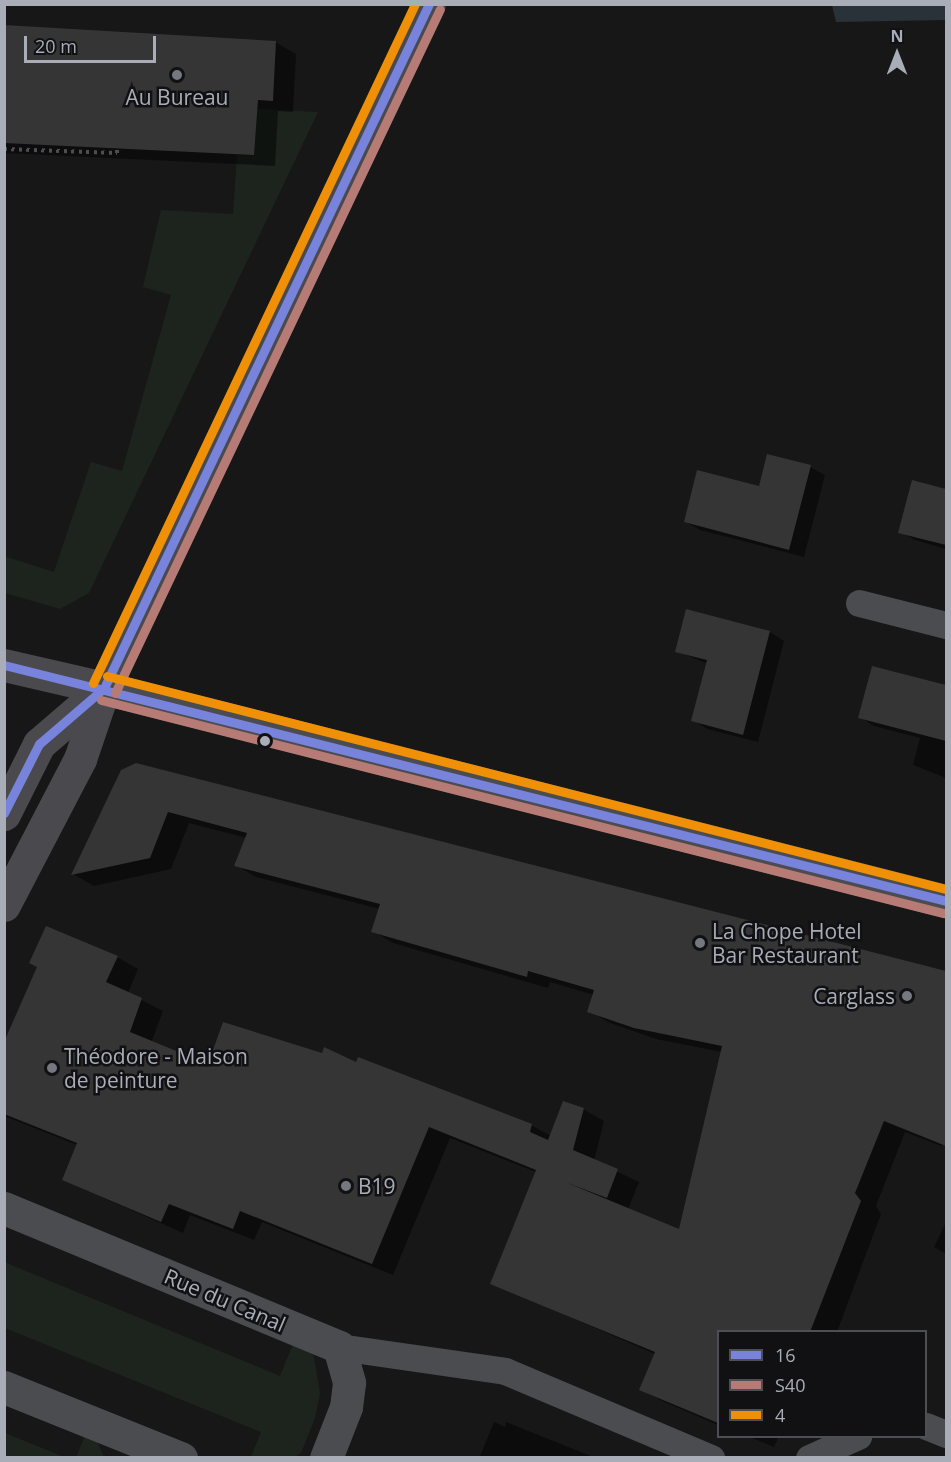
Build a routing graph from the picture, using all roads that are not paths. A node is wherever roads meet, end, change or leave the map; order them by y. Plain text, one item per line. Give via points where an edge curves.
1 (429, 4) edge
2 (859, 603) dead end
3 (946, 625) edge
4 (4, 666) edge
5 (104, 688) junction
6 (4, 813) edge
7 (946, 901) edge
8 (4, 905) edge
9 (4, 1208) edge
10 (339, 1347) junction
11 (4, 1387) edge
12 (927, 1426) edge
13 (946, 1434) edge
14 (856, 1438) edge
15 (181, 1458) edge
16 (326, 1458) edge
17 (711, 1458) edge
18 (809, 1458) edge

1 - 5 main road
2 - 3 lane
4 - 5 main road
5 - 6 main road via 39,744
5 - 7 street
5 - 8 main road via 80,759
9 - 10 street, Rue du Canal
10 - 16 street via 349,1383 346,1407
10 - 17 lane via 505,1371
11 - 15 street
12 - 13 lane
14 - 18 lane

